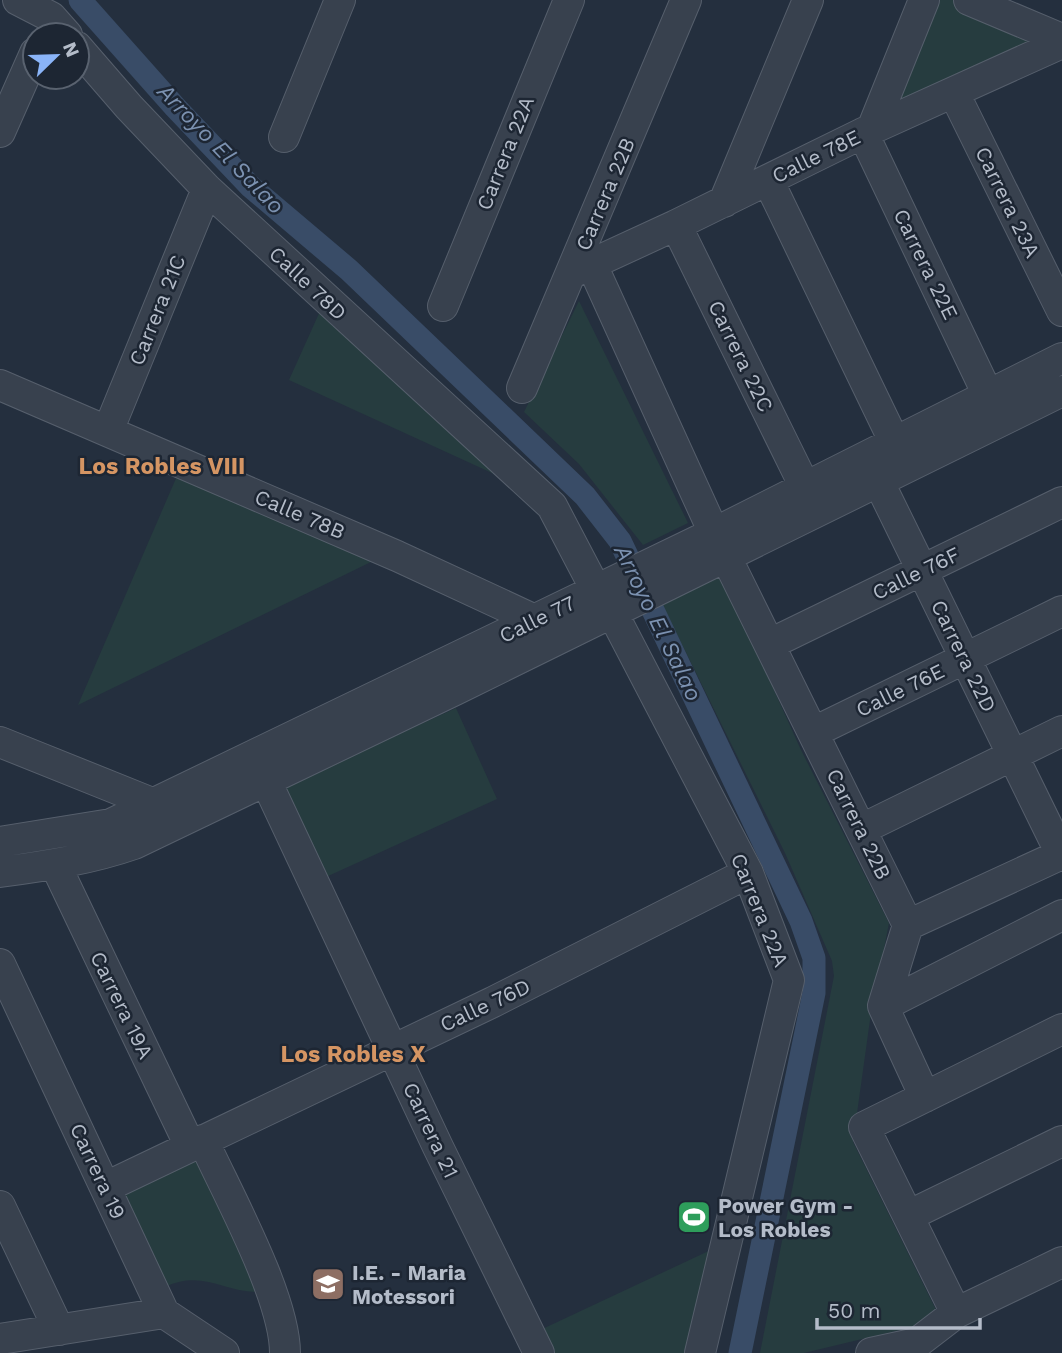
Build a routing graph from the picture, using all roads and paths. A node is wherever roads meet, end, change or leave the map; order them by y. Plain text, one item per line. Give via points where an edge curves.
1 (18, 0) edge
2 (340, 0) edge
3 (569, 0) edge
4 (686, 0) edge
5 (808, 0) edge
6 (924, 0) edge
7 (970, 0) edge
8 (1023, 10) edge
9 (43, 21) edge
10 (1060, 49) edge
11 (91, 63) edge
12 (21, 84) edge
13 (954, 93) junction
14 (867, 131) junction
15 (0, 132) edge
16 (284, 137) dead end
17 (768, 180) junction
18 (207, 189) junction
19 (724, 202) junction
20 (676, 225) junction
21 (582, 269) junction
22 (443, 306) dead end
23 (1062, 311) edge
24 (1062, 358) edge
25 (0, 385) edge
26 (522, 388) dead end
27 (1062, 390) edge
28 (988, 395) junction
29 (108, 431) junction
30 (895, 443) junction
31 (873, 470) junction
32 (805, 487) junction
33 (1062, 502) edge
34 (552, 506) joint
35 (720, 545) junction
36 (922, 570) junction
37 (615, 595) junction
38 (1062, 611) edge
39 (542, 632) junction
40 (770, 644) junction
41 (965, 658) junction
42 (1062, 731) edge
43 (814, 732) junction
44 (0, 741) edge
45 (253, 754) junction
46 (1012, 756) junction
47 (266, 781) junction
48 (152, 803) junction
49 (175, 825) junction
50 (862, 829) junction
51 (0, 842) edge
52 (1062, 855) edge
53 (55, 864) junction
54 (0, 872) edge
55 (748, 873) junction
56 (1062, 915) edge
57 (908, 925) junction
58 (0, 964) edge
59 (883, 1006) junction
60 (1062, 1030) edge
61 (394, 1048) junction
62 (925, 1097) junction
63 (1062, 1141) edge
64 (197, 1143) junction
65 (106, 1187) junction
66 (0, 1206) edge
67 (908, 1216) junction
68 (1062, 1262) edge
69 (164, 1313) junction
70 (957, 1313) junction
71 (60, 1330) junction
72 (0, 1339) edge
73 (919, 1348) edge
74 (223, 1353) edge
75 (285, 1353) edge
76 (539, 1353) edge
77 (700, 1353) edge
78 (871, 1353) edge

1 - 9 street
2 - 16 street
3 - 22 street, Carrera 22A
4 - 21 street, Carrera 22B
5 - 19 street
6 - 14 street
7 - 8 street
8 - 10 street
10 - 13 street, Calle 78E
11 - 18 street, Calle 78D
12 - 15 street
13 - 14 street, Calle 78E
13 - 23 street, Carrera 23A
14 - 17 street, Calle 78E
14 - 28 street, Carrera 22E
17 - 19 street, Calle 78E
17 - 30 street
18 - 29 street, Carrera 21C
18 - 34 street, Calle 78D
19 - 20 street, Calle 78E
20 - 21 street, Calle 78E
20 - 32 street, Carrera 22C
21 - 26 street, Carrera 22B
21 - 35 street, Carrera 22B
24 - 28 street, Calle 77
25 - 29 street, Calle 78B
27 - 31 street, Calle 77
28 - 30 street, Calle 77
29 - 39 street, Calle 78B via 397,556
30 - 31 street, Calle 77
31 - 32 street, Calle 77
31 - 35 street, Calle 77
31 - 36 street, Carrera 22D
32 - 35 street, Calle 77
33 - 36 street, Calle 76F
34 - 37 street, Carrera 22A
35 - 37 street, Calle 77
35 - 40 street, Carrera 22B
36 - 40 street, Calle 76F
36 - 41 street, Carrera 22D
37 - 39 street, Calle 77
37 - 55 street, Carrera 22A
38 - 41 street, Calle 76E
39 - 45 street, Calle 77
39 - 47 street, Calle 77
40 - 43 street, Carrera 22B
41 - 43 street, Calle 76E
41 - 46 street, Carrera 22D
42 - 46 street
43 - 50 street, Carrera 22B
44 - 48 street
45 - 47 street, Carrera 21
45 - 48 street, Calle 77
46 - 50 street
46 - 52 street, Carrera 22D
47 - 49 street, Calle 77
47 - 61 street, Carrera 21
48 - 49 street
48 - 51 street, Calle 77 via 101,826
49 - 53 street, Calle 77 via 108,853
50 - 57 street, Carrera 22B
52 - 57 street
53 - 54 street, Calle 77
53 - 64 street, Carrera 19A
55 - 61 street, Calle 76D
55 - 77 street, Carrera 22A via 789,979
56 - 59 street
57 - 59 street
58 - 65 street, Carrera 19
59 - 62 street
60 - 62 street
61 - 64 street, Calle 76D
61 - 76 street, Carrera 21
62 - 67 street via 864,1127
63 - 67 street
64 - 65 street, Calle 76D
64 - 75 street, Carrera 19A via 264,1275 282,1328
65 - 69 street, Carrera 19
66 - 71 street
67 - 70 street
68 - 70 street
69 - 71 street
69 - 74 street
70 - 73 street
71 - 72 street
73 - 78 street

